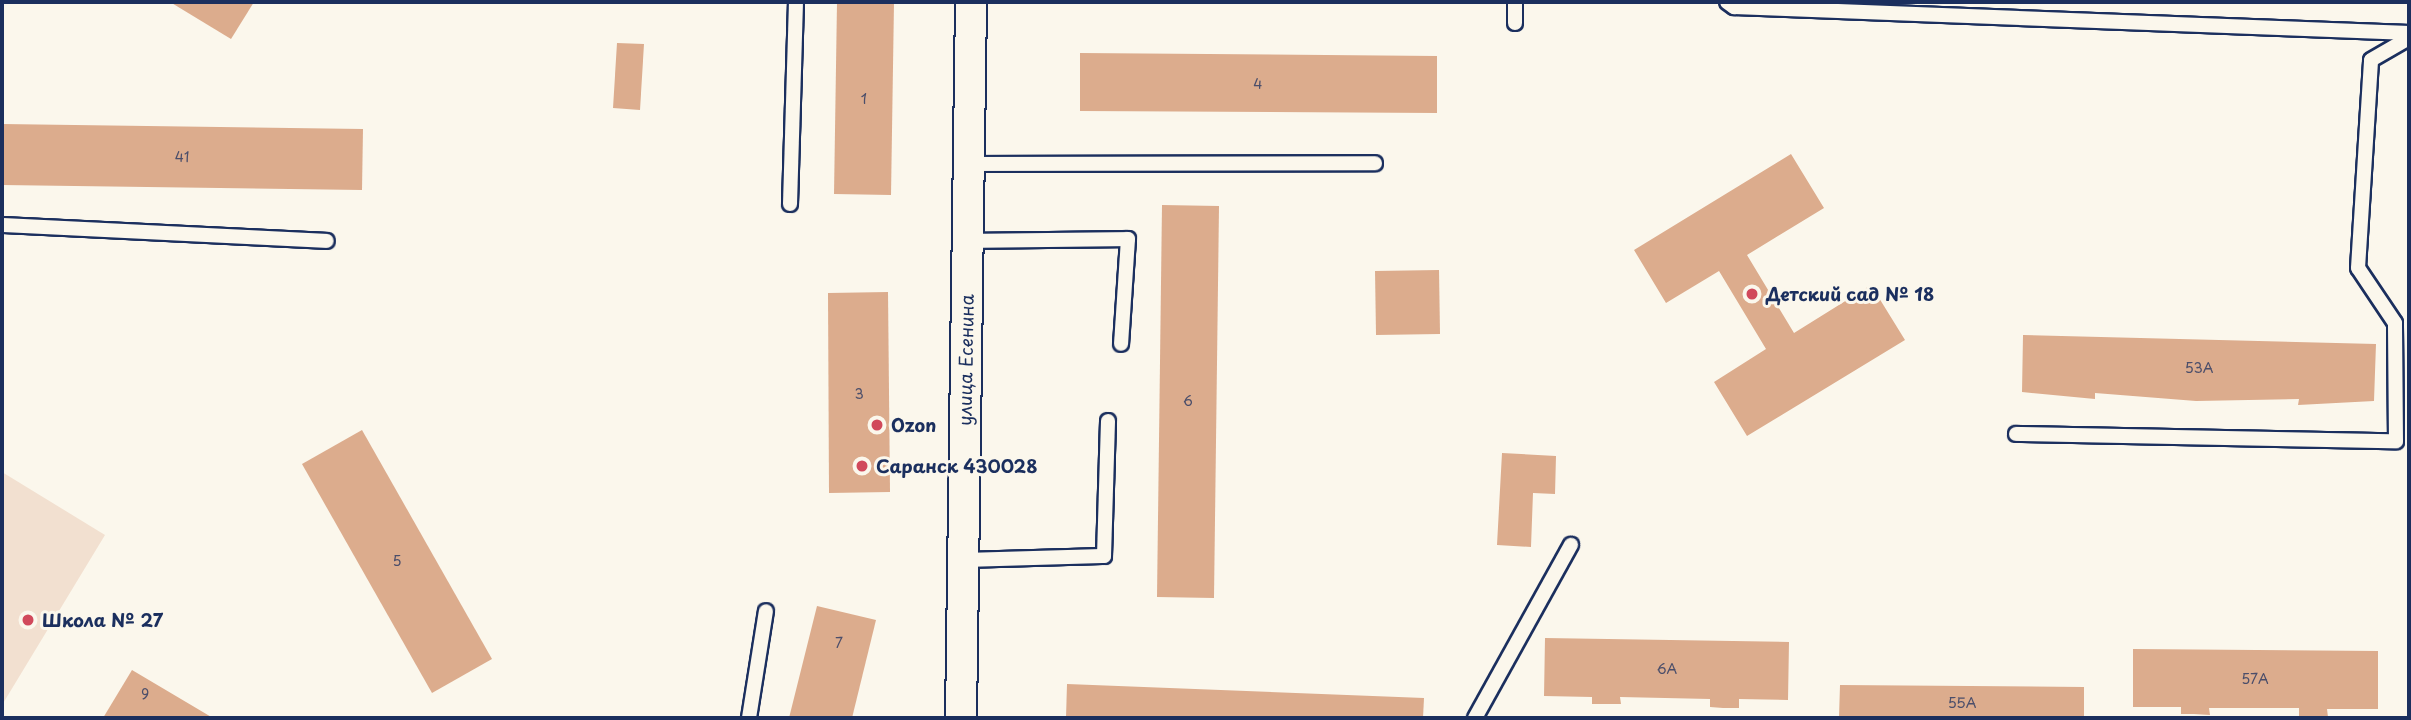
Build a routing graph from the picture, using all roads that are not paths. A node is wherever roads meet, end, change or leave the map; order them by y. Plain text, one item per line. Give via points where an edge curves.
1 (796, 2) edge
2 (971, 2) edge
3 (1515, 2) edge
4 (1727, 2) edge
5 (1515, 23) dead end
6 (2409, 36) edge
7 (1375, 163) dead end
8 (969, 164) junction
9 (790, 204) dead end
10 (2, 225) edge
11 (327, 241) dead end
12 (968, 241) junction
13 (1121, 344) dead end
14 (1108, 421) dead end
15 (2016, 433) dead end
16 (1571, 545) dead end
17 (963, 560) junction
18 (766, 611) dead end
19 (749, 718) edge
20 (961, 718) edge
21 (1475, 718) edge

1 - 9 lane
2 - 8 street, улица Есенина
3 - 5 lane
4 - 6 lane via 1734,7
6 - 15 lane via 2371,60 2358,268 2395,323 2396,441
7 - 8 lane
8 - 12 street, улица Есенина
10 - 11 lane
12 - 13 lane via 1128,239
12 - 17 street, улица Есенина
14 - 17 lane via 1104,556
16 - 21 lane
17 - 20 street, улица Есенина
18 - 19 lane

